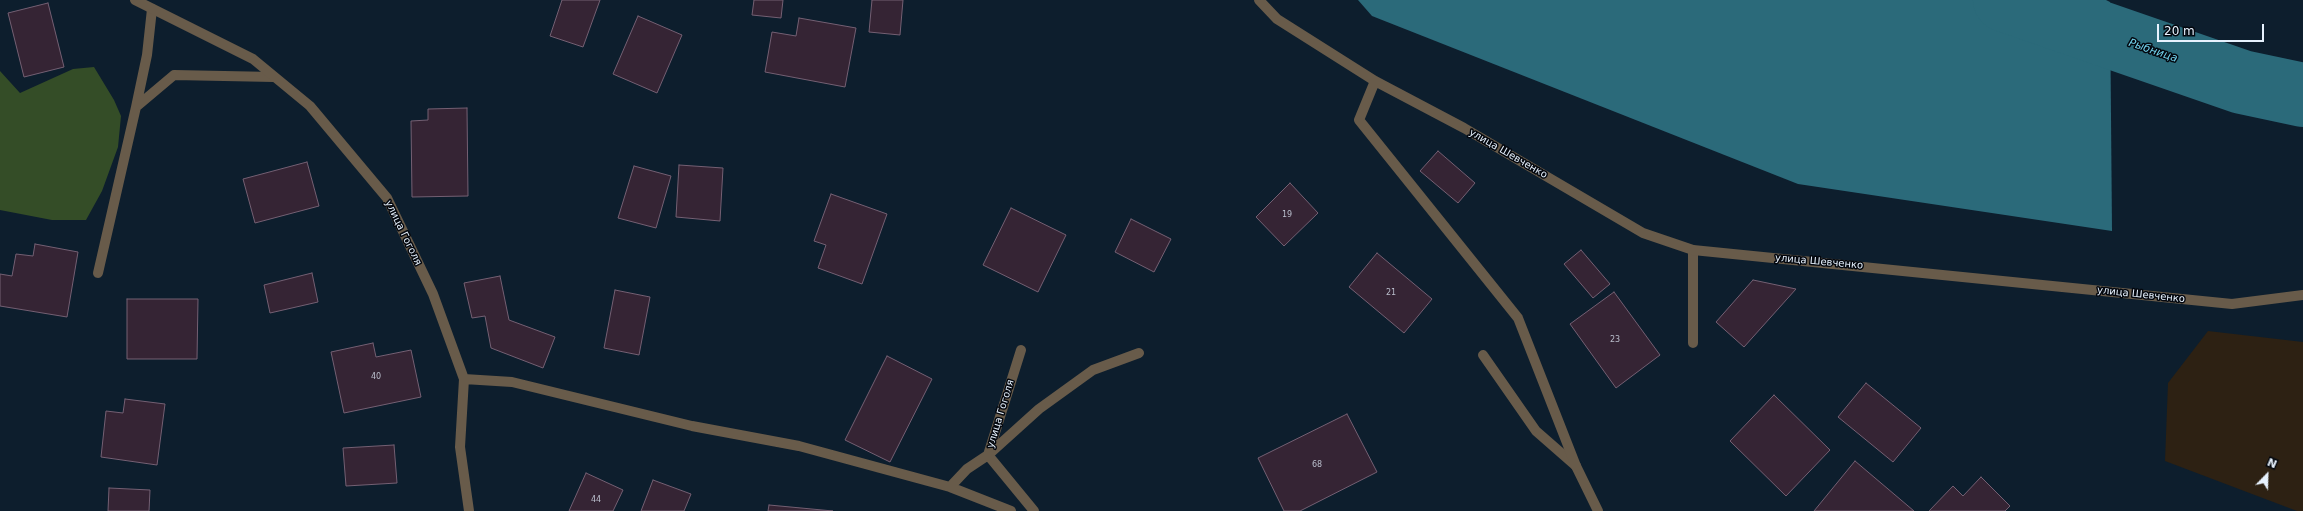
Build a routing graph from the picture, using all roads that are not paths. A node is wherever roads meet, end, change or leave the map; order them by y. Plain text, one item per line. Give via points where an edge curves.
1 (135, 0) edge
2 (1259, 0) edge
3 (152, 9) junction
4 (274, 77) junction
5 (1375, 82) junction
6 (136, 107) junction
7 (1693, 250) junction
8 (98, 273) dead end
9 (2303, 295) edge
10 (1693, 344) dead end
11 (1021, 350) dead end
12 (1139, 353) dead end
13 (1483, 354) dead end
14 (464, 379) junction
15 (988, 455) junction
16 (1576, 466) junction
17 (950, 487) junction
18 (469, 511) edge
19 (1011, 511) edge
20 (1034, 511) edge
21 (1598, 511) edge

1 - 3 street, улица Гоголя
2 - 5 street, улица Шевченко via 1277,18
3 - 4 street, улица Гоголя via 253,59
3 - 6 street via 147,55
4 - 6 street via 174,75
4 - 14 street, улица Гоголя via 310,106 387,198 433,294
5 - 7 street, улица Шевченко via 1464,128 1643,234
5 - 16 street via 1359,120 1518,318
6 - 8 street
7 - 9 street, улица Шевченко via 2232,304
7 - 10 street
11 - 15 street, улица Гоголя
12 - 15 street via 1093,370 1039,409
13 - 16 street via 1536,431
14 - 17 street via 512,382 692,426 799,446
14 - 18 street, улица Гоголя via 460,447
15 - 17 street via 967,469
15 - 20 street, улица Гоголя
16 - 21 street
17 - 19 street

